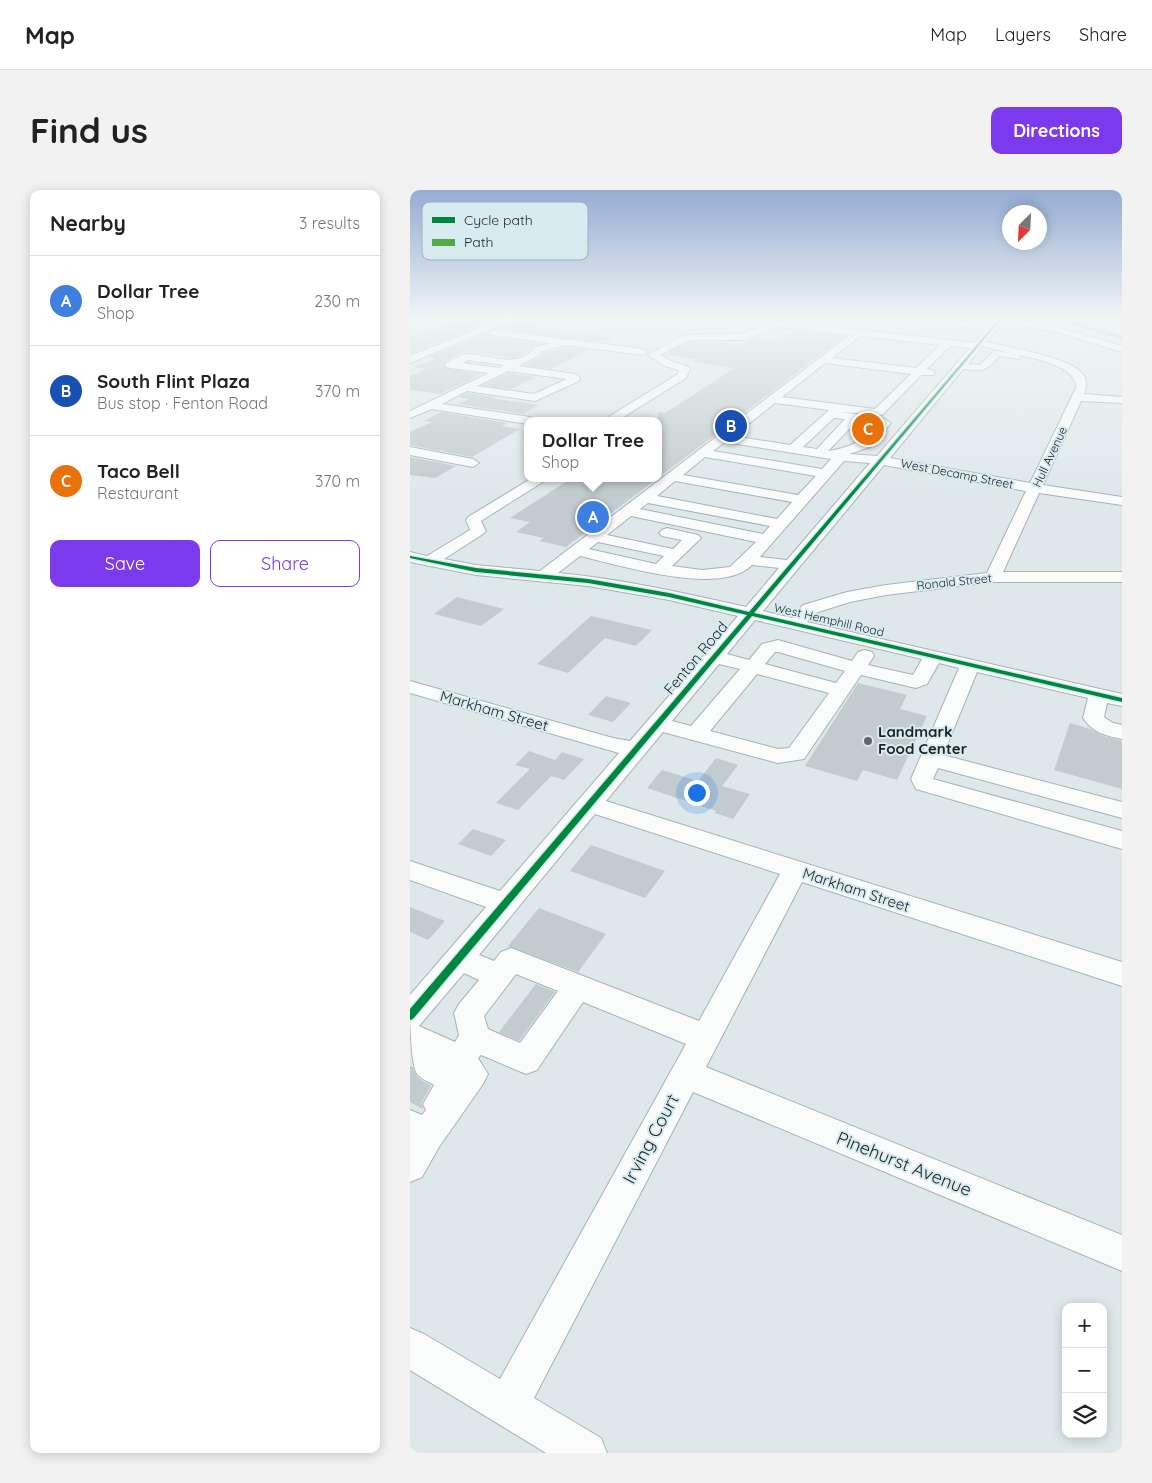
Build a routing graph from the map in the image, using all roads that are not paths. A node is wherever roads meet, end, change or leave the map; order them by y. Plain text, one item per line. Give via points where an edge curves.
1 (490, 377) edge
2 (568, 377) edge
3 (680, 377) edge
4 (801, 377) edge
5 (914, 377) edge
6 (950, 377) edge
7 (1080, 377) edge
8 (466, 388) junction
9 (1077, 397) junction
10 (773, 399) junction
11 (1122, 400) edge
12 (418, 409) edge
13 (835, 411) junction
14 (615, 417) edge
15 (854, 417) junction
16 (524, 420) edge
17 (718, 441) junction
18 (797, 445) junction
19 (826, 446) junction
20 (410, 451) edge
21 (702, 453) junction
22 (881, 460) junction
23 (473, 463) dead end
24 (688, 465) junction
25 (833, 465) junction
26 (707, 468) dead end
27 (672, 477) junction
28 (535, 482) edge
29 (795, 483) dead end
30 (814, 486) junction
31 (660, 487) junction
32 (1035, 489) junction
33 (646, 498) junction
34 (803, 500) junction
35 (1122, 501) edge
36 (629, 511) junction
37 (792, 512) junction
38 (614, 522) junction
39 (780, 524) junction
40 (597, 537) junction
41 (693, 538) junction
42 (578, 551) junction
43 (753, 554) junction
44 (410, 557) edge
45 (429, 561) junction
46 (668, 561) junction
47 (793, 565) junction
48 (682, 573) junction
49 (543, 577) junction
50 (993, 577) junction
51 (1122, 577) edge
52 (643, 590) junction
53 (752, 614) junction
54 (796, 624) junction
55 (874, 643) junction
56 (933, 656) junction
57 (715, 657) junction
58 (970, 665) junction
59 (753, 667) junction
60 (856, 668) junction
61 (410, 687) edge
62 (841, 690) junction
63 (1099, 695) junction
64 (1122, 700) edge
65 (658, 724) junction
66 (1122, 732) edge
67 (696, 734) junction
68 (636, 749) junction
69 (930, 759) junction
70 (590, 804) junction
71 (1122, 810) edge
72 (1122, 840) edge
73 (410, 870) edge
74 (795, 871) junction
75 (505, 903) junction
76 (458, 958) junction
77 (1122, 974) edge
78 (499, 976) junction
79 (577, 987) junction
80 (410, 1016) edge
81 (706, 1038) junction
82 (418, 1040) edge
83 (468, 1048) junction
84 (686, 1074) junction
85 (416, 1124) edge
86 (410, 1165) edge
87 (1122, 1254) edge
88 (410, 1348) edge
89 (507, 1407) junction
90 (586, 1453) edge

1 - 8 street
2 - 8 street via 575,378 535,398
3 - 14 street
4 - 10 street
5 - 13 street via 878,413
6 - 22 street, Fenton Road
7 - 9 street, Hull Avenue via 1082,382
8 - 12 street
9 - 11 street
9 - 32 street, Hull Avenue
10 - 13 street
10 - 17 street
12 - 16 street
13 - 15 street
13 - 18 street
15 - 19 street
15 - 19 street via 885,423 860,448 838,452 823,449
17 - 18 street
17 - 21 street
17 - 25 street
18 - 19 street
18 - 25 street
20 - 23 street
21 - 24 street
21 - 25 street
22 - 25 street, West Decamp Street
22 - 32 street, West Decamp Street
22 - 47 street, Fenton Road
24 - 26 street
24 - 27 street
25 - 30 street
27 - 31 street
27 - 34 street
28 - 45 street via 473,520 478,531
29 - 30 street
30 - 34 street
31 - 33 street
31 - 37 street
32 - 35 street, West Decamp Street
32 - 50 street, Hull Avenue
33 - 36 street
33 - 39 street
34 - 37 street
36 - 38 street
36 - 43 street
37 - 39 street
38 - 40 street
38 - 41 street
39 - 43 street
40 - 42 street
40 - 46 street
41 - 43 street
41 - 46 street
42 - 46 street
42 - 49 street
43 - 46 street via 692,565
43 - 47 street
43 - 48 street via 738,570 728,573
44 - 45 street, West Hemphill Road
45 - 49 street, West Hemphill Road
46 - 48 street
47 - 53 street, Fenton Road
48 - 52 street
49 - 52 street, West Hemphill Road
50 - 51 street, Ronald Street
50 - 54 street, Ronald Street via 847,597 810,609
52 - 53 street, West Hemphill Road
53 - 54 street, West Hemphill Road
53 - 57 street, Fenton Road
54 - 55 street, West Hemphill Road
55 - 56 street, West Hemphill Road
55 - 60 street
56 - 58 street, West Hemphill Road
56 - 60 street via 916,682
57 - 59 street
57 - 65 street, Fenton Road
58 - 63 street, West Hemphill Road
58 - 69 street
59 - 60 street via 769,648 778,646
59 - 62 street
59 - 67 street
60 - 62 street
61 - 68 street, Markham Street
62 - 67 street via 796,754 778,756
63 - 64 street, West Hemphill Road
63 - 66 street via 1093,718 1096,723
65 - 67 street
65 - 68 street, Fenton Road
68 - 70 street, Fenton Road
69 - 71 street
69 - 72 street via 922,779 924,784
70 - 74 street, Markham Street
70 - 75 street, Fenton Road
73 - 75 street
74 - 77 street, Markham Street
74 - 81 street, Irving Court
75 - 76 street, Fenton Road
76 - 78 street
76 - 80 street, Fenton Road
78 - 79 street via 511,960
78 - 83 street via 469,1013
79 - 81 street
79 - 83 street via 526,1060
81 - 84 street, Irving Court
82 - 83 street
82 - 85 street via 428,1064 450,1078 451,1087 429,1114 416,1113
83 - 85 street via 472,1074
84 - 87 street, Pinehurst Avenue
84 - 89 street, Irving Court
85 - 86 street
88 - 89 street
89 - 90 street

